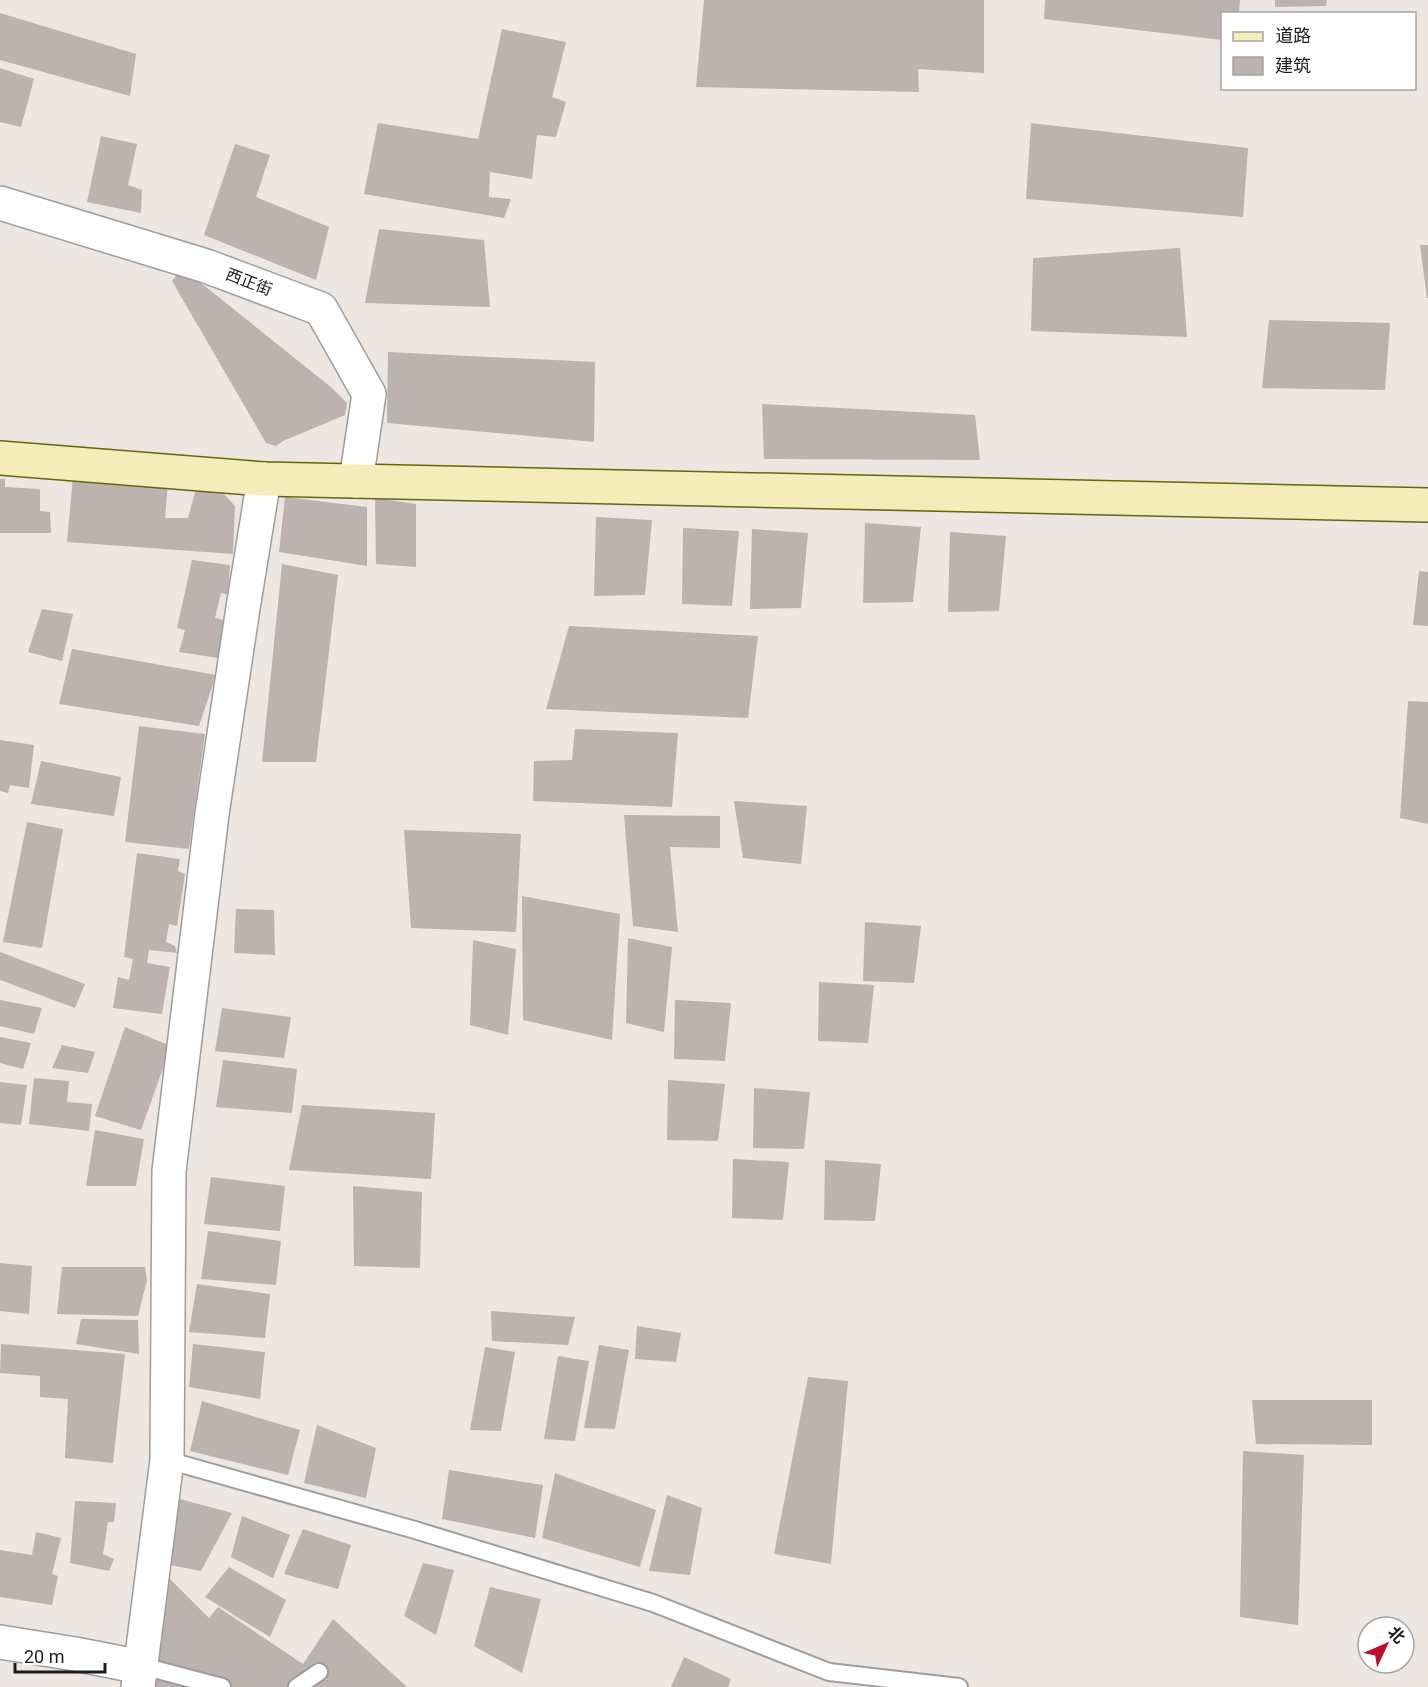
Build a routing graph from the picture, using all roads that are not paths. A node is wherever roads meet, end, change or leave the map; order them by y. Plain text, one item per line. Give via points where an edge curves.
1 (0, 203) edge
2 (0, 458) edge
3 (264, 479) junction
4 (356, 481) junction
5 (1428, 505) edge
6 (167, 1460) junction
7 (0, 1642) edge
8 (319, 1672) dead end
9 (139, 1677) edge
10 (222, 1687) edge
11 (297, 1687) edge
12 (959, 1687) edge

1 - 4 street, 西正街 via 206,266 321,309 369,394
2 - 3 main road
3 - 4 main road
3 - 6 street via 212,814 169,1171
4 - 5 main road
6 - 9 street
6 - 12 lane via 653,1603 829,1672
7 - 9 street via 75,1654
8 - 11 lane
9 - 10 lane via 150,1668

